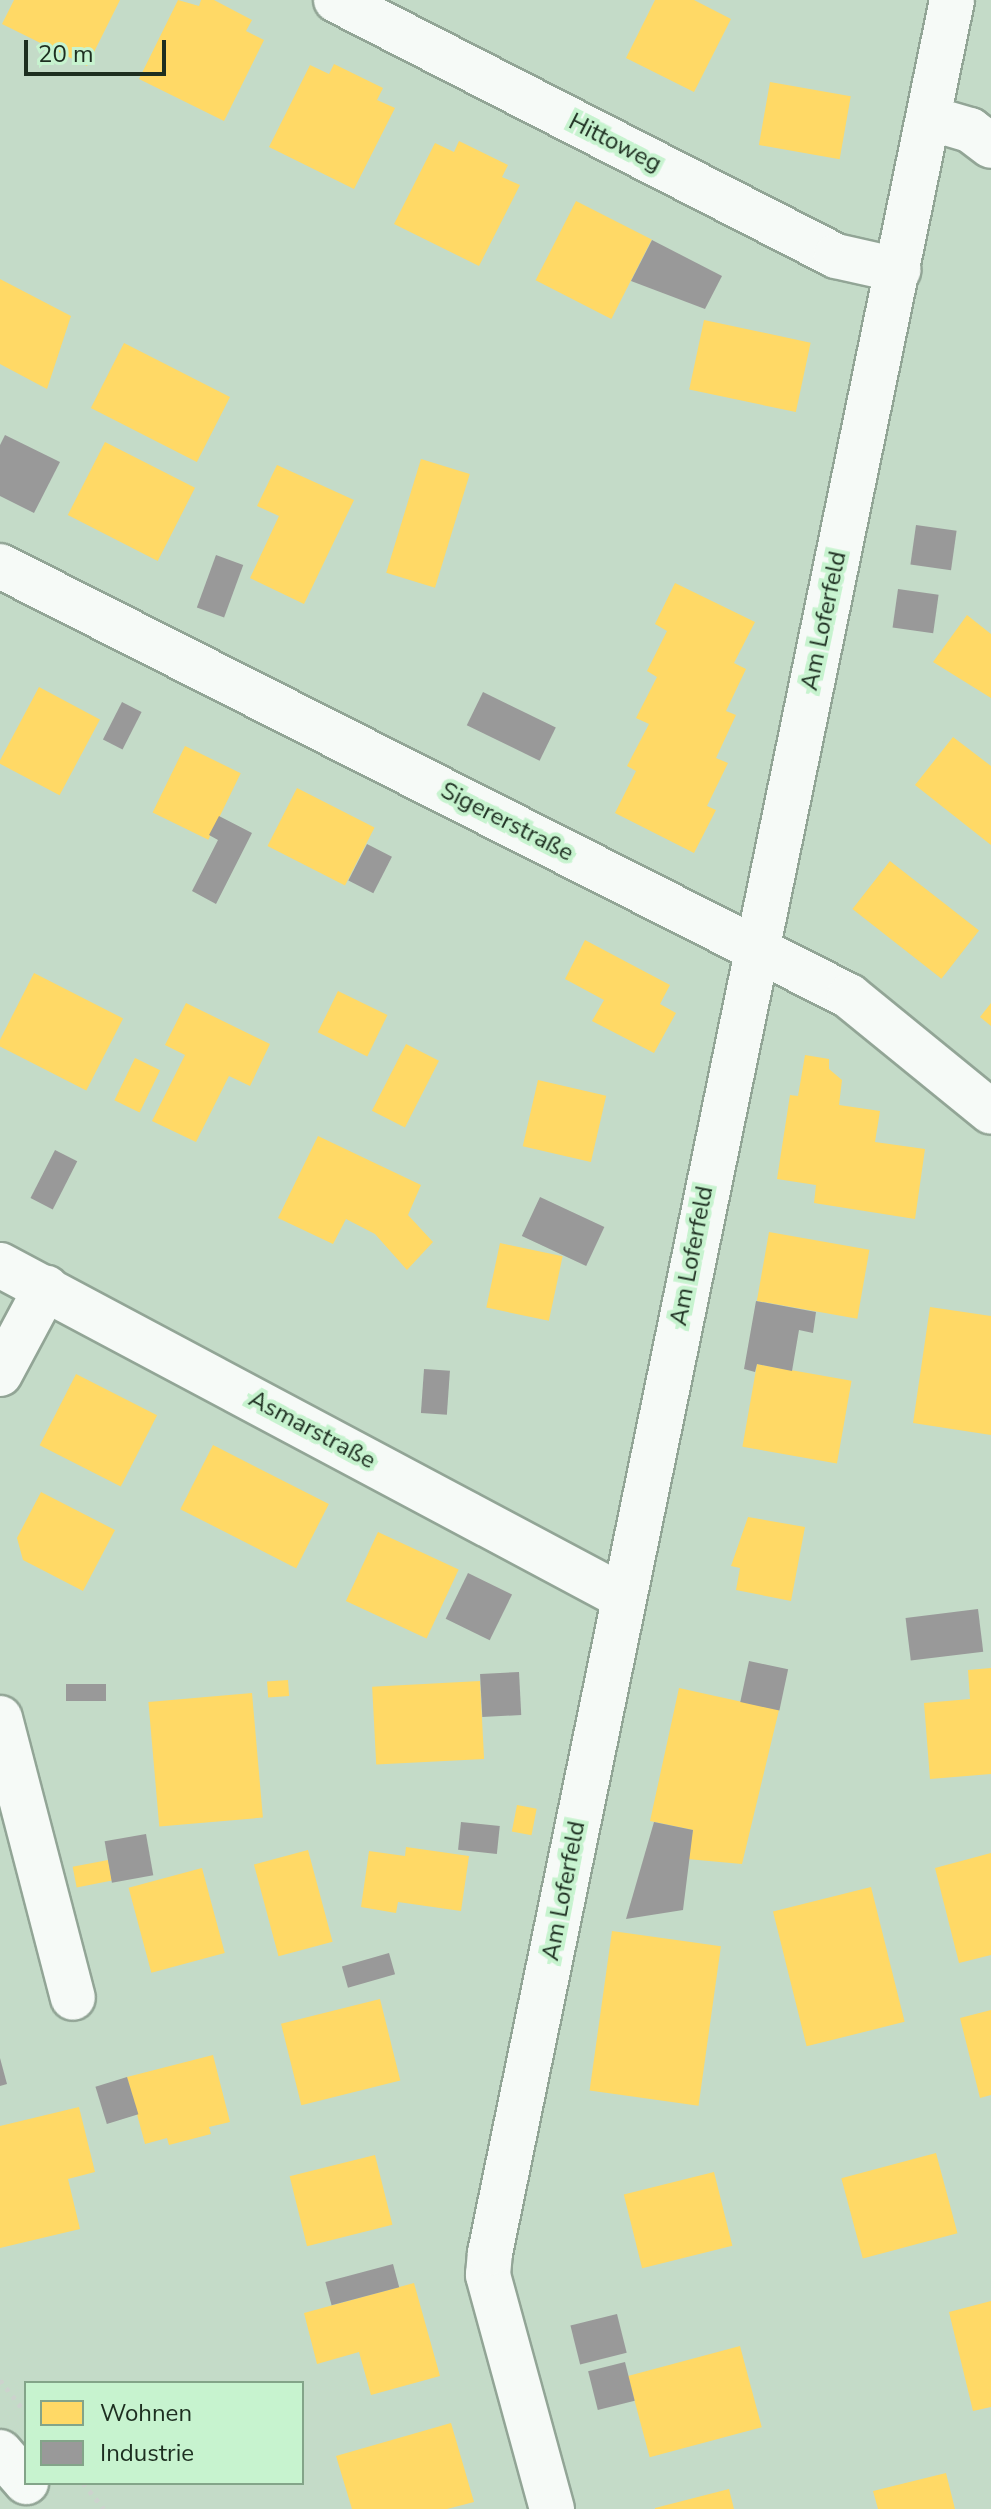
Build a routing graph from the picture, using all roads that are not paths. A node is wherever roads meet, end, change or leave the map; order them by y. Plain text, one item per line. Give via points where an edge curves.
1 (336, 0) edge
2 (952, 0) edge
3 (929, 118) junction
4 (991, 146) edge
5 (898, 270) junction
6 (0, 566) edge
7 (755, 948) junction
8 (991, 1112) edge
9 (0, 1265) edge
10 (46, 1288) junction
11 (0, 1374) edge
12 (623, 1597) junction
13 (0, 1718) edge
14 (73, 1998) dead end
15 (0, 2452) edge
16 (24, 2479) edge
17 (30, 2485) edge
18 (50, 2509) edge
19 (552, 2509) edge

1 - 5 street, Hittoweg via 836,256
2 - 3 street, Am Loferfeld
3 - 4 street via 970,130
3 - 5 street, Am Loferfeld
5 - 7 street, Am Loferfeld
6 - 7 street, Sigererstraße
7 - 8 street, Sigererstraße via 849,996
7 - 12 street, Am Loferfeld
9 - 10 street, Asmarstraße
10 - 11 street
10 - 12 street, Asmarstraße
12 - 19 street, Am Loferfeld via 488,2275
13 - 14 street
15 - 16 street
17 - 18 street

